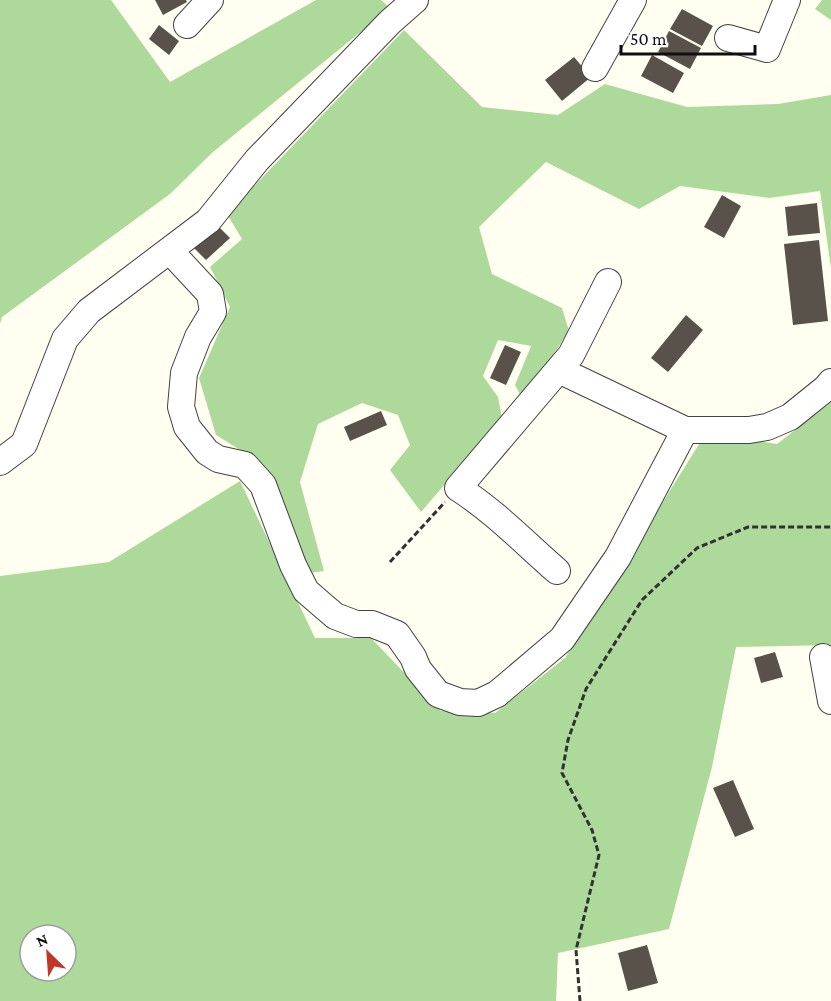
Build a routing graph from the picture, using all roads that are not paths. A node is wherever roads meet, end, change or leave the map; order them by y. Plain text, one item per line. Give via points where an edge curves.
1 (210, 0) edge
2 (415, 0) edge
3 (633, 0) edge
4 (787, 0) edge
5 (187, 25) dead end
6 (728, 38) dead end
7 (595, 68) dead end
8 (170, 251) junction
9 (609, 282) dead end
10 (565, 362) junction
11 (831, 382) edge
12 (685, 430) junction
13 (0, 462) edge
14 (557, 571) dead end
15 (823, 657) dead end
16 (831, 701) edge

1 - 5 street
2 - 8 street via 257,160 208,221
3 - 7 street
4 - 6 street via 767,49
8 - 12 street via 210,294 213,312 184,373 181,407 187,427 207,452 244,465 263,485 306,591 335,616 397,634 438,694 460,702 478,703 497,694 562,639 618,557
8 - 13 street via 89,311 65,339 24,444
9 - 10 street
10 - 12 street
10 - 14 street via 458,488
11 - 12 street via 790,417 767,428
15 - 16 street

